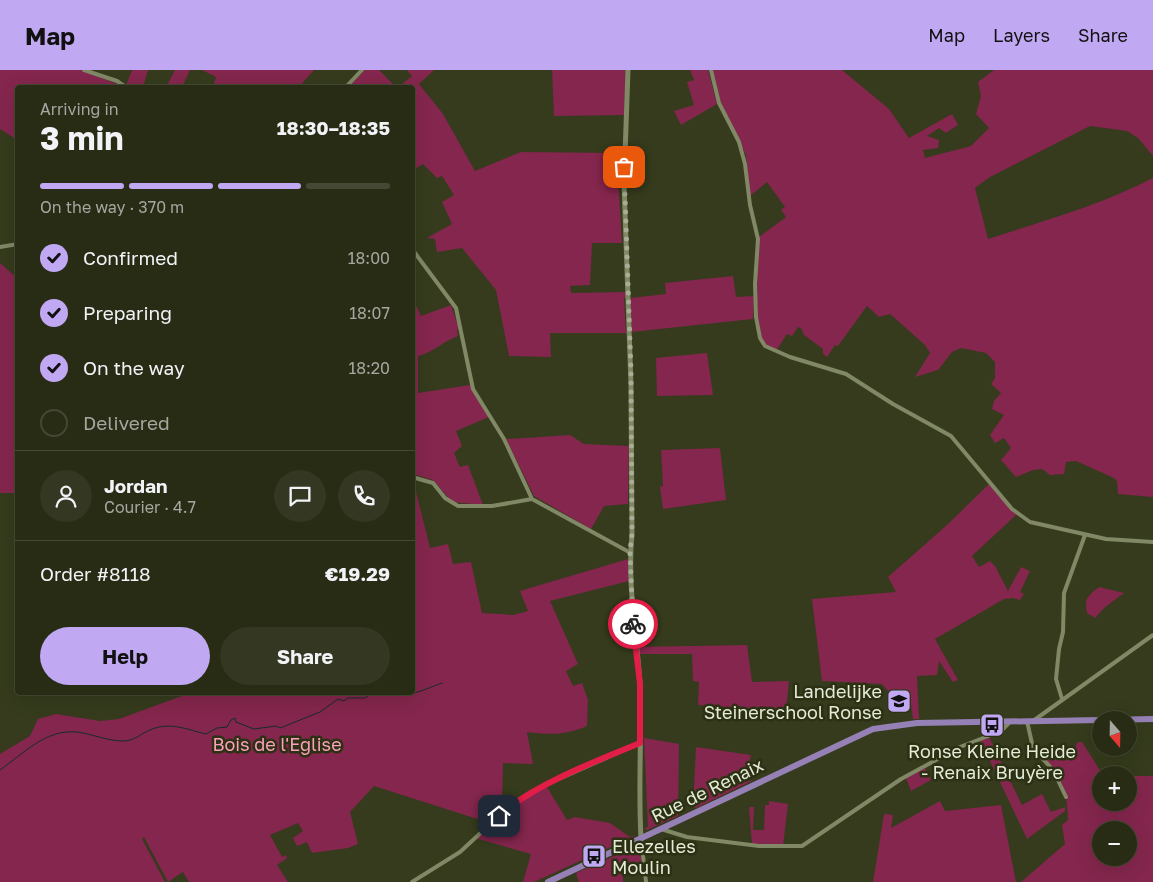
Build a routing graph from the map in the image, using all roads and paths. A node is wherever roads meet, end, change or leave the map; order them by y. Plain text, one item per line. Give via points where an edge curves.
1 (84, 70) edge
2 (362, 70) edge
3 (628, 70) edge
4 (711, 70) edge
5 (122, 85) edge
6 (348, 85) edge
7 (15, 245) edge
8 (0, 248) edge
9 (415, 253) edge
10 (415, 478) edge
11 (532, 499) junction
12 (1086, 535) junction
13 (1153, 542) edge
14 (630, 552) junction
15 (1153, 635) edge
16 (1062, 699) junction
17 (1138, 719) edge
18 (1153, 719) edge
19 (1092, 720) edge
20 (1030, 721) junction
21 (1010, 722) junction
22 (640, 743) junction
23 (1066, 797) dead end
24 (660, 828) junction
25 (641, 838) junction
26 (412, 882) edge
27 (548, 882) edge
28 (646, 882) edge

1 - 5 street
2 - 6 street
3 - 14 street via 624,183 632,414
4 - 12 street via 719,104 739,142 745,164 758,239 756,317 765,346 855,378 956,440 1022,518 1046,527
7 - 8 street
9 - 11 street via 456,308 473,389 504,439
10 - 11 street via 433,483 445,498 458,506 492,506
11 - 14 street
12 - 13 street
12 - 16 street via 1064,592 1063,632 1056,679
14 - 22 street via 632,623 640,684
15 - 16 street
16 - 20 street
17 - 18 main road, Rue de Renaix
19 - 20 main road, Rue de Renaix
20 - 21 main road, Rue de Renaix
20 - 23 street via 1033,748 1053,770
21 - 24 main road, Rue de Renaix via 917,723 879,727
21 - 24 street via 1001,731 960,747 896,782 811,842 798,847 759,846 687,837
22 - 25 street
22 - 26 street via 512,804 460,852
24 - 25 main road, Rue de Renaix
25 - 27 main road, Rue de Renaix
25 - 28 street

